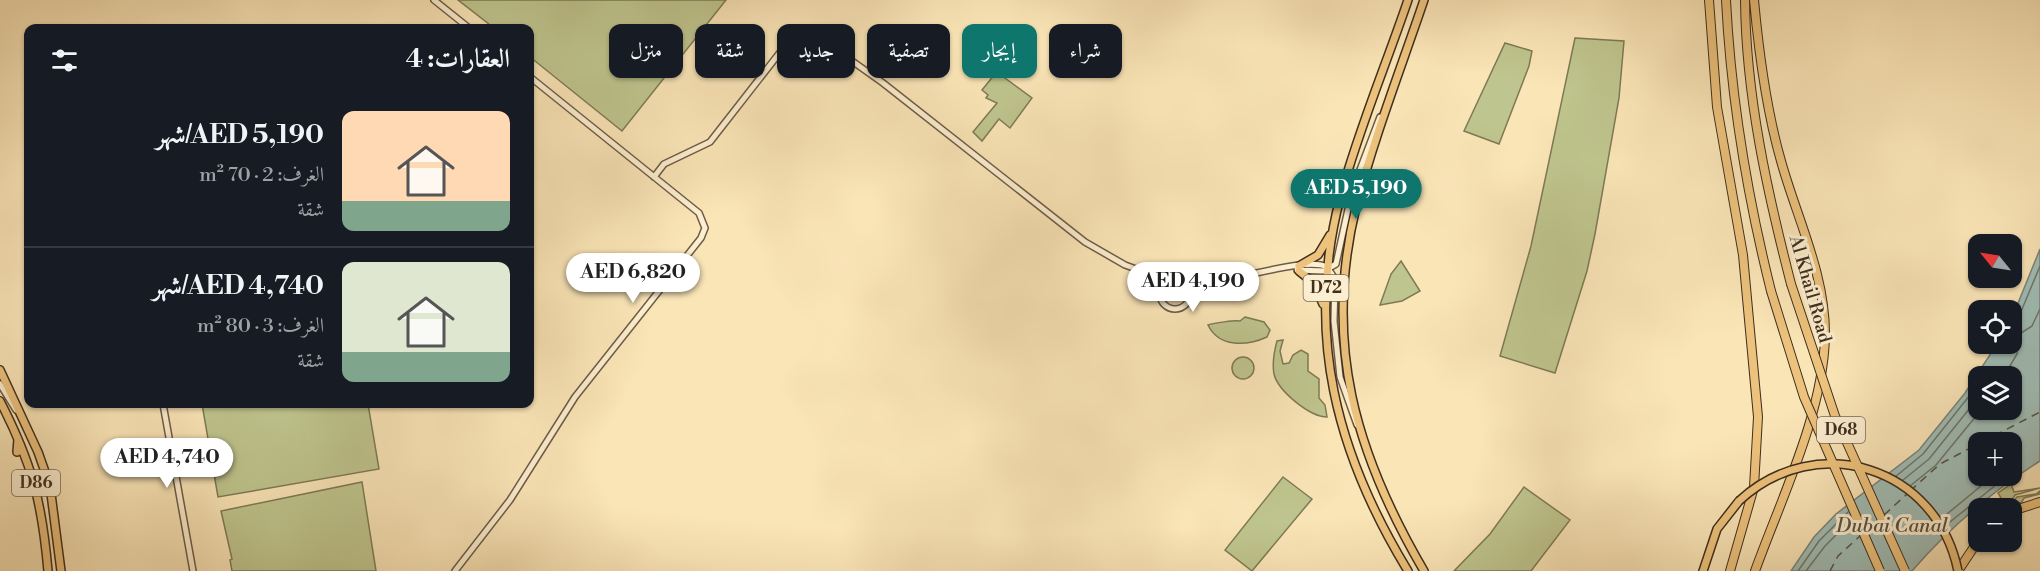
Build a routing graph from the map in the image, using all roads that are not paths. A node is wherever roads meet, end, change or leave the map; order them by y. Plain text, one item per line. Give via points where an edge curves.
1 (434, 0) edge
2 (1408, 0) edge
3 (1424, 0) edge
4 (1709, 0) edge
5 (1726, 0) edge
6 (1745, 0) edge
7 (1754, 0) edge
8 (464, 24) edge
9 (534, 80) edge
10 (1389, 105) junction
11 (654, 177) junction
12 (1334, 227) junction
13 (1299, 268) junction
14 (1328, 269) junction
15 (1143, 273) junction
16 (1169, 281) junction
17 (1186, 284) junction
18 (1206, 284) junction
19 (1161, 291) junction
20 (1190, 296) junction
21 (1325, 309) junction
22 (0, 370) edge
23 (0, 384) edge
24 (0, 401) edge
25 (164, 408) edge
26 (20, 413) junction
27 (1358, 426) junction
28 (18, 436) junction
29 (17, 452) dead end
30 (2040, 502) edge
31 (2022, 508) edge
32 (1971, 552) edge
33 (46, 569) edge
34 (61, 571) edge
35 (193, 571) edge
36 (455, 571) edge
37 (1408, 571) edge
38 (1424, 571) edge
39 (1702, 571) edge
40 (1730, 571) edge
41 (1755, 571) edge
42 (1880, 571) edge
43 (1905, 571) edge
44 (1958, 571) edge

1 - 8 street
2 - 12 main road, D72 via 1351,162
3 - 10 main road, D72
4 - 40 highway via 1718,107 1743,255 1758,417 1754,487
5 - 42 highway, Al Khail Road / D68, bridge via 1742,153 1771,291 1810,413
6 - 43 highway, Al Khail Road / D68, bridge via 1756,123 1791,284 1835,416
7 - 41 highway via 1769,111 1783,170 1814,260 1825,335 1813,410
9 - 11 street
10 - 14 street via 1360,166 1338,259
10 - 27 main road, D72 via 1356,208 1347,265 1345,348
11 - 15 street via 664,164 710,142 792,37 803,33 884,83 1085,242
11 - 36 street via 702,216 703,235 575,397 510,500
12 - 13 main road via 1318,255
12 - 14 main road, D72
13 - 14 street via 1322,265
13 - 18 street
13 - 21 main road via 1314,283
14 - 21 main road, D72
14 - 27 street via 1335,279 1334,321 1340,376
15 - 16 street
15 - 19 street
16 - 17 street
16 - 19 street
17 - 18 street
17 - 20 street
18 - 20 street
19 - 20 street via 1164,304 1173,309 1184,306
21 - 37 main road, D72 via 1329,368 1344,434 1369,500
22 - 26 main road, D86
23 - 26 street
24 - 28 main road, D86
25 - 35 street
26 - 34 main road, D86 via 50,486
27 - 38 main road, D72 via 1379,487
28 - 29 main road
28 - 33 main road, D86 via 40,499
30 - 31 highway
32 - 44 highway
39 - 44 main road, bridge via 1717,529 1739,501 1767,479 1800,467 1834,463 1869,469 1900,484 1930,511 1947,536

